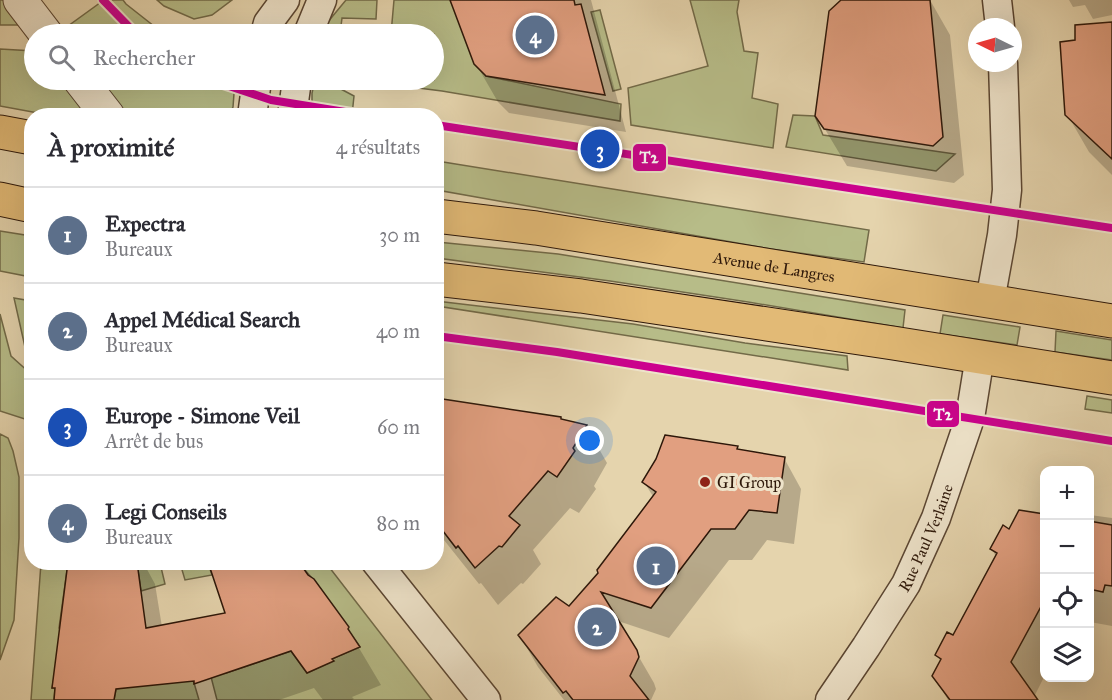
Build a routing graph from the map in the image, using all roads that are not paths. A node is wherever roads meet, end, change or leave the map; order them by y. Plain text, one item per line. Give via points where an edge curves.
1 (20, 0) edge
2 (285, 0) edge
3 (322, 0) edge
4 (997, 0) edge
5 (999, 18) edge
6 (38, 24) edge
7 (268, 24) edge
8 (312, 24) edge
9 (1003, 72) edge
10 (88, 90) edge
11 (256, 90) edge
12 (296, 90) edge
13 (102, 108) edge
14 (253, 108) edge
15 (293, 108) edge
16 (0, 132) edge
17 (24, 136) edge
18 (0, 199) edge
19 (24, 204) edge
20 (444, 217) edge
21 (444, 280) edge
22 (990, 302) junction
23 (1112, 321) edge
24 (980, 356) junction
25 (1112, 378) edge
26 (382, 570) edge
27 (486, 700) edge
28 (830, 700) edge

1 - 6 street
2 - 7 street
3 - 8 street
4 - 5 street
9 - 22 street via 1007,190
10 - 13 street
11 - 14 street
12 - 15 street
16 - 17 main road
18 - 19 main road
20 - 22 main road, Avenue de Langres via 536,228
21 - 24 main road via 581,296
22 - 23 main road, Avenue de Langres
24 - 25 main road
24 - 28 street, Rue Paul Verlaine via 970,418 936,518 906,584
26 - 27 street

